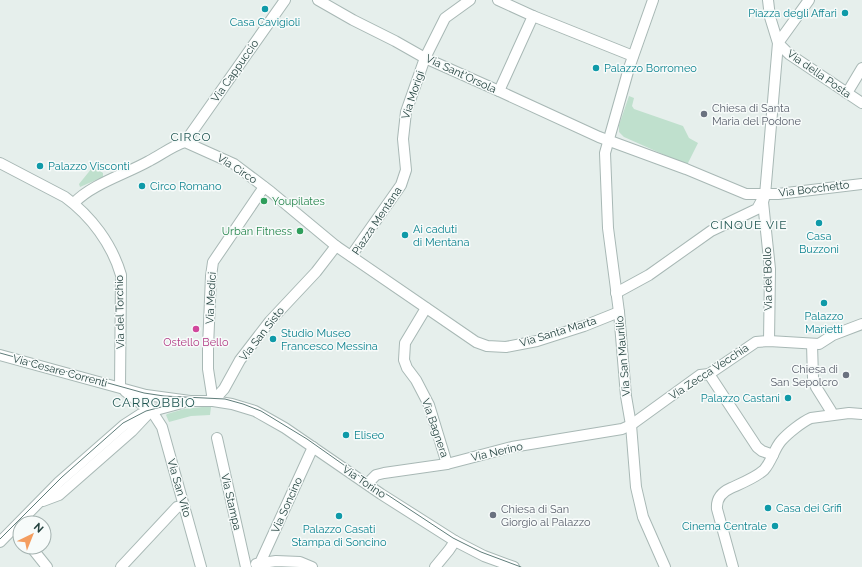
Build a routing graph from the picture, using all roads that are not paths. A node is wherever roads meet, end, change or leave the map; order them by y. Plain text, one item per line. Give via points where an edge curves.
1 (284, 0) edge
2 (318, 0) edge
3 (470, 0) edge
4 (498, 0) edge
5 (653, 0) edge
6 (768, 0) edge
7 (809, 0) edge
8 (534, 16) junction
9 (778, 43) junction
10 (633, 56) junction
11 (425, 58) junction
12 (862, 68) edge
13 (499, 92) junction
14 (847, 93) junction
15 (862, 103) edge
16 (608, 140) junction
17 (185, 142) junction
18 (405, 159) joint
19 (0, 163) edge
20 (686, 169) joint
21 (862, 184) edge
22 (264, 187) junction
23 (765, 195) junction
24 (74, 203) junction
25 (336, 246) junction
26 (351, 256) junction
27 (394, 286) joint
28 (616, 294) junction
29 (426, 308) junction
30 (619, 312) junction
31 (862, 324) edge
32 (769, 341) junction
33 (812, 344) junction
34 (0, 355) edge
35 (709, 374) junction
36 (120, 387) junction
37 (190, 401) junction
38 (213, 401) junction
39 (151, 411) junction
40 (862, 414) edge
41 (831, 415) junction
42 (631, 425) junction
43 (217, 438) dead end
44 (313, 447) junction
45 (773, 455) junction
46 (447, 464) junction
47 (367, 484) junction
48 (184, 506) junction
49 (30, 515) edge
50 (12, 533) edge
51 (2, 537) edge
52 (455, 541) junction
53 (37, 555) edge
54 (260, 562) junction
55 (246, 566) edge
56 (47, 567) edge
57 (121, 567) edge
58 (201, 567) edge
59 (312, 567) edge
60 (435, 567) edge
61 (514, 567) edge
62 (665, 567) edge
63 (733, 567) edge

1 - 17 street, Via Cappuccio
2 - 11 street, Via Sant'Orsola
3 - 11 street, Via Morigi via 445,18
4 - 8 street
5 - 10 street, Via San Maurilio
6 - 9 street
7 - 9 street
8 - 10 street
8 - 13 street
9 - 14 street, Via della Posta
9 - 23 street, Via del Bollo
10 - 16 street, Via San Maurilio
11 - 13 street, Via Sant'Orsola
11 - 18 street, Via Morigi via 406,112 403,133
12 - 14 street
13 - 16 street, Via Sant'Orsola
14 - 15 street, Via della Posta
16 - 20 street, Via Sant'Orsola
16 - 28 street, Via San Maurilio via 605,153 608,228
17 - 22 street, Via Circo via 234,164
17 - 24 street via 87,191
18 - 26 street, Piazza Mentana via 406,170 401,185
19 - 24 street, Via del Torchio
20 - 23 street, Via Bocchetto via 746,194
21 - 23 street, Via Bocchetto
22 - 25 street, Via Circo
22 - 38 street, Via Medici via 213,262 208,347
23 - 28 street via 757,209 711,231 649,275
23 - 32 street, Via del Bollo via 763,202 770,269
24 - 36 street, Via del Torchio via 105,239 121,275
25 - 26 street, Via Circo
25 - 38 street, Via San Sisto via 316,272 270,321
26 - 27 street, Piazza Mentana
27 - 29 street, Via Santa Marta
28 - 30 street, Via San Maurilio
29 - 30 street, Via Santa Marta via 476,342 487,346 506,347 550,337
29 - 46 street, Via Bagnera via 405,343 404,360 429,405
30 - 42 street, Via San Maurilio
31 - 33 street via 819,344
32 - 33 street, Via Zecca Vecchia
32 - 35 street, Via Zecca Vecchia via 756,342
33 - 41 street via 813,378
34 - 36 street, Via Cesare Correnti
35 - 42 street, Via Zecca Vecchia via 700,375
35 - 45 street via 757,447
36 - 37 street via 146,395
36 - 39 street
37 - 38 street
37 - 39 street
38 - 44 street, Via Torino via 255,411
39 - 48 street, Via San Vito via 162,427
39 - 49 street via 132,431 59,494 39,503
40 - 41 street
41 - 45 street via 806,420 781,441
42 - 46 street, Via Nerino via 622,429 512,447
42 - 62 street, Via San Maurilio via 636,487 643,517
43 - 55 street, Via Stampa
44 - 47 street, Via Torino
44 - 54 street, Via Soncino
45 - 63 street via 757,475 726,490 718,498 717,509
46 - 47 street, Via Nerino via 384,472 376,475
47 - 52 street, Via Torino
48 - 57 street via 177,507
48 - 58 street, Via San Vito
50 - 51 street
52 - 60 street
52 - 61 street, Via Torino via 484,556
53 - 56 street
54 - 55 street, Via Stampa
54 - 59 street, Via Stampa via 300,562

